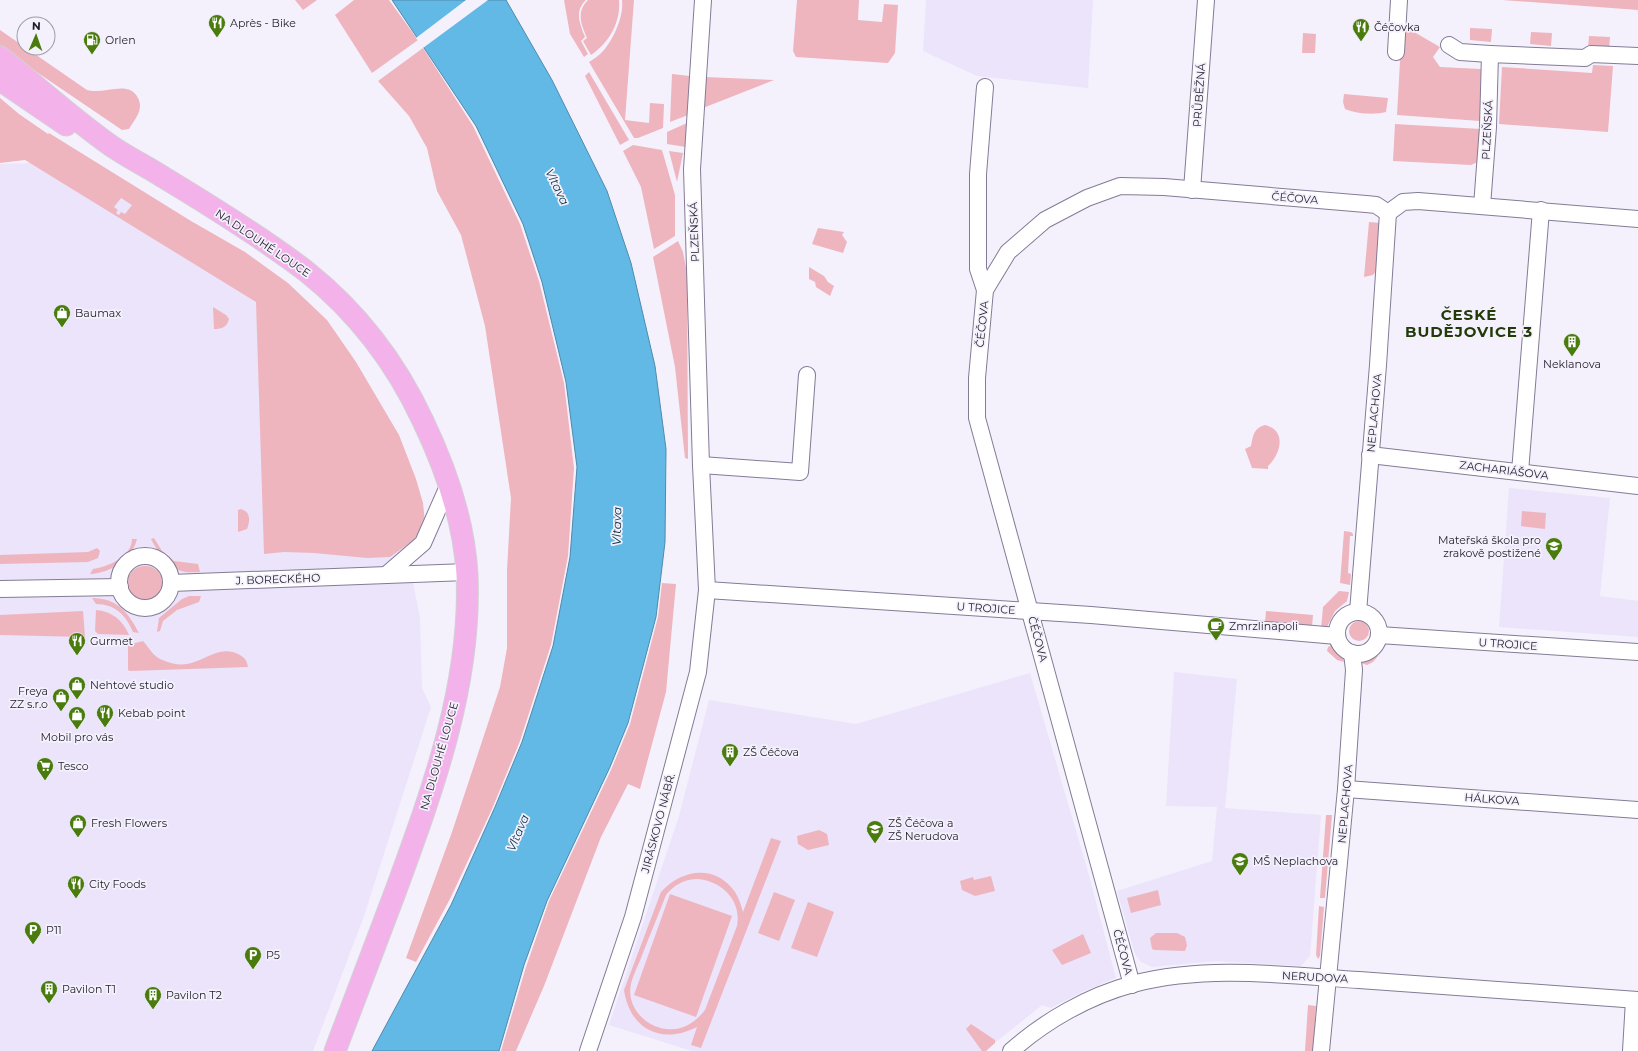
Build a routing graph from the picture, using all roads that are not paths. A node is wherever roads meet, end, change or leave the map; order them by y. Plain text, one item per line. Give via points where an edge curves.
1 (703, 0) edge
2 (1206, 0) edge
3 (1399, 0) edge
4 (1449, 45) dead end
5 (1396, 52) dead end
6 (1490, 54) junction
7 (1638, 56) edge
8 (0, 57) edge
9 (0, 80) edge
10 (984, 87) dead end
11 (111, 146) junction
12 (1192, 190) junction
13 (1482, 206) junction
14 (1541, 210) junction
15 (1388, 213) junction
16 (1638, 219) edge
17 (985, 290) junction
18 (807, 375) dead end
19 (1370, 455) junction
20 (701, 465) junction
21 (1520, 472) junction
22 (450, 484) junction
23 (1638, 486) edge
24 (467, 572) junction
25 (386, 575) junction
26 (171, 583) junction
27 (120, 587) junction
28 (0, 589) edge
29 (707, 590) junction
30 (1030, 611) junction
31 (1358, 612) junction
32 (1379, 635) junction
33 (1337, 636) junction
34 (1638, 652) edge
35 (1352, 653) junction
36 (1346, 788) junction
37 (1638, 810) edge
38 (1328, 978) junction
39 (1132, 985) junction
40 (1636, 1000) edge
41 (336, 1051) edge
42 (588, 1051) edge
43 (1011, 1051) edge
44 (1321, 1051) edge
45 (1631, 1051) edge

1 - 20 street, PLZEŇSKÁ via 692,168
2 - 12 street, PRŮBĚŽNÁ
3 - 5 street
4 - 6 street via 1460,52
6 - 7 street via 1585,58 1591,54
6 - 13 street, PLZEŇSKÁ
8 - 11 main road
9 - 11 main road via 64,124
10 - 17 street, ČÉČOVA via 978,174 978,268
11 - 22 main road, NA DLOUHÉ LOUCE via 271,247 307,272 337,298 379,345 408,389 431,436
12 - 15 street, ČÉČOVA via 1376,205
12 - 17 street, ČÉČOVA via 1120,186 1087,198 1045,220 1008,252
13 - 14 street
13 - 15 street via 1403,202
14 - 16 street
14 - 21 street
15 - 19 street, NEPLACHOVA
17 - 30 street, ČÉČOVA via 977,378 977,418
18 - 20 street via 800,472
19 - 21 street, ZACHARIÁŠOVA
19 - 31 street, NEPLACHOVA
20 - 29 street, PLZEŇSKÁ
21 - 23 street, ZACHARIÁŠOVA
22 - 24 main road, NA DLOUHÉ LOUCE via 461,527
22 - 25 street via 423,543
24 - 25 street, J. BORECKÉHO
24 - 41 main road, NA DLOUHÉ LOUCE via 467,618 463,661 452,720 418,831
25 - 26 street, J. BORECKÉHO
26 - 27 street via 166,598 153,607 145,608 129,602
26 - 27 street via 170,575 161,562 154,558 139,557 126,565 122,572
27 - 28 street
29 - 30 street, U TROJICE
29 - 42 street, JIRÁSKOVO NÁBŘ. via 698,672 633,917
30 - 33 street, U TROJICE
30 - 39 street, ČÉČOVA
31 - 32 street via 1371,617
31 - 33 street via 1351,613 1340,621
32 - 34 street, U TROJICE
32 - 35 street via 1370,650
33 - 35 street via 1341,646
35 - 36 street, NEPLACHOVA via 1354,670
36 - 37 street, HÁLKOVA
36 - 38 street, NEPLACHOVA
38 - 39 street, NERUDOVA via 1229,972 1196,973
38 - 40 street, NERUDOVA
38 - 44 street, NEPLACHOVA
39 - 43 street, NERUDOVA via 1109,992 1055,1018
40 - 45 street

